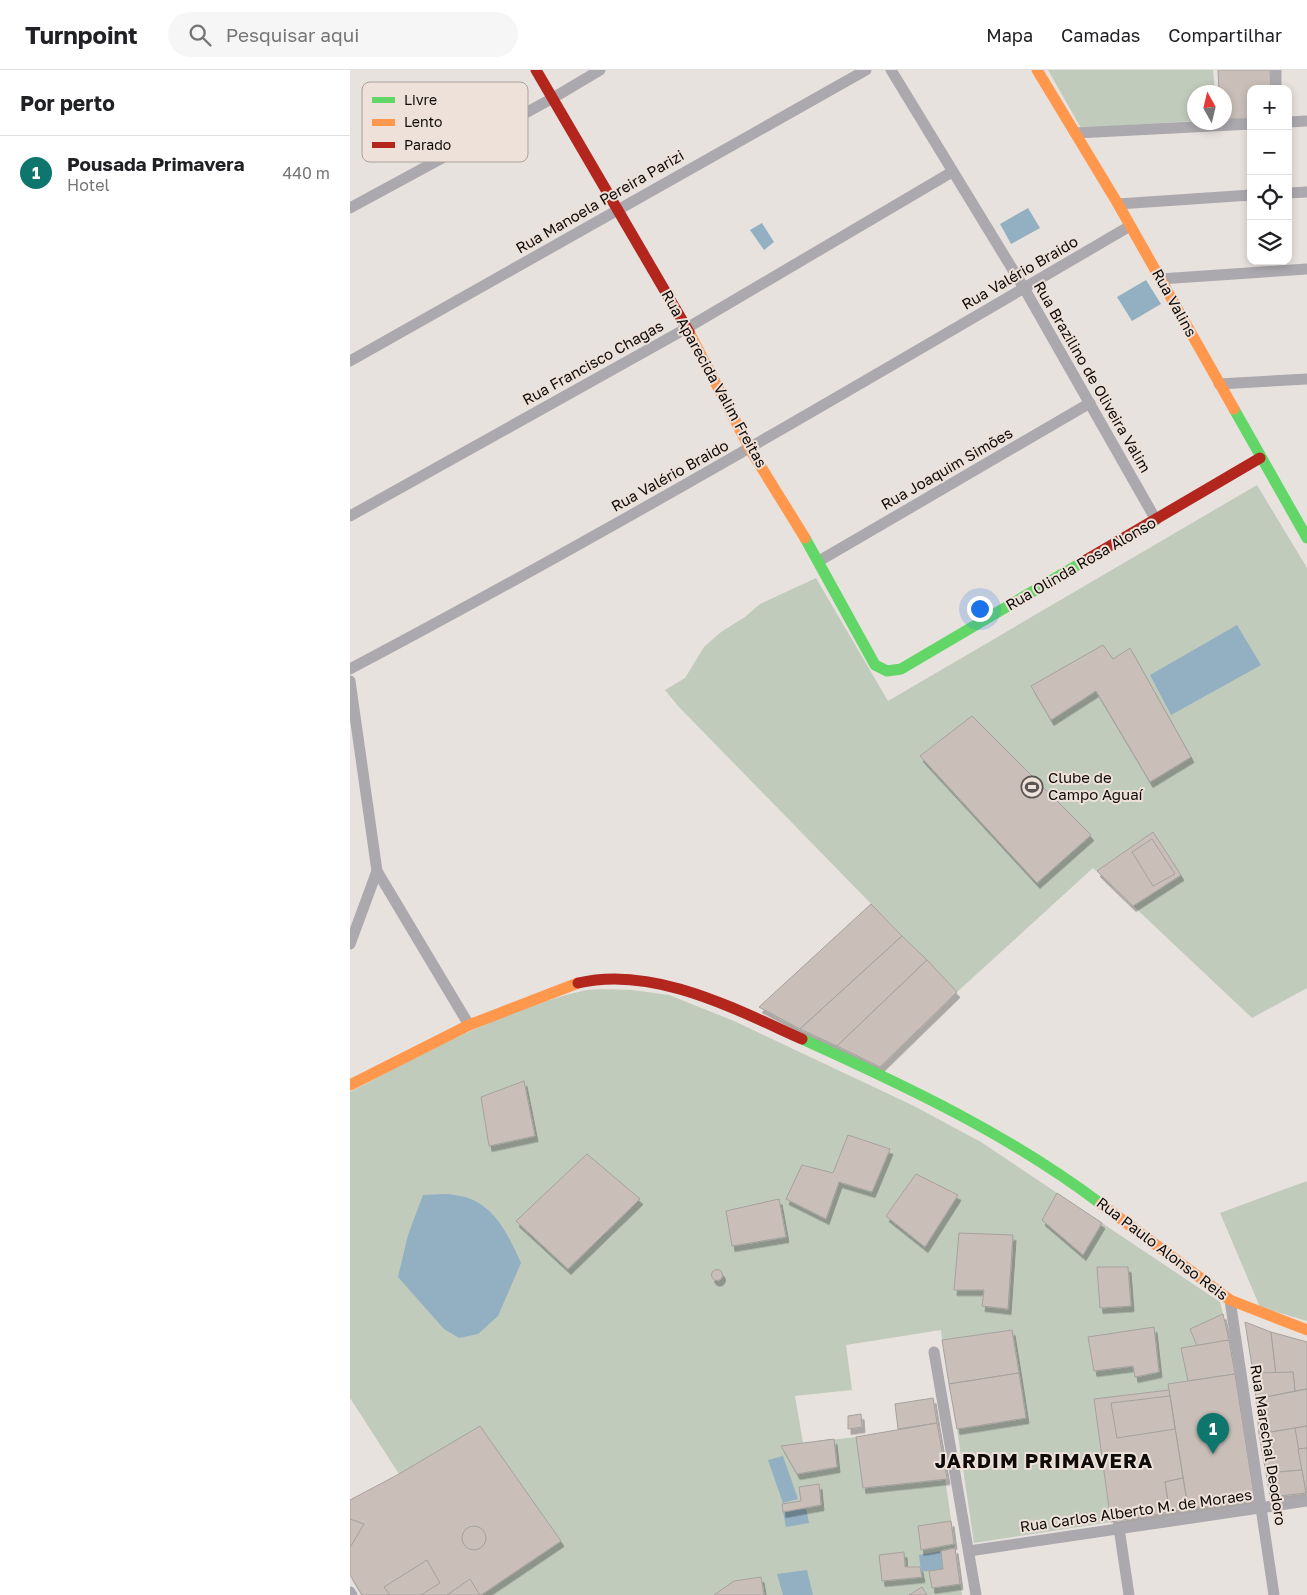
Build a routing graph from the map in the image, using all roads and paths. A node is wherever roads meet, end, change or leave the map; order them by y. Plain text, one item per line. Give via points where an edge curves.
1 (536, 70) edge
2 (600, 70) edge
3 (866, 70) edge
4 (891, 70) edge
5 (1038, 70) edge
6 (1276, 70) edge
7 (1276, 85) edge
8 (553, 98) junction
9 (528, 112) edge
10 (1307, 121) edge
11 (1292, 122) edge
12 (1247, 124) edge
13 (1076, 133) junction
14 (435, 162) edge
15 (952, 172) junction
16 (1307, 192) edge
17 (1292, 193) edge
18 (1247, 195) edge
19 (1118, 204) junction
20 (350, 208) edge
21 (618, 209) junction
22 (1130, 226) junction
23 (1287, 266) edge
24 (1307, 269) edge
25 (1160, 279) junction
26 (1024, 288) junction
27 (687, 328) junction
28 (350, 361) edge
29 (1307, 379) edge
30 (1219, 384) junction
31 (1090, 403) junction
32 (750, 449) junction
33 (1260, 458) junction
34 (350, 516) edge
35 (1156, 520) junction
36 (1307, 538) edge
37 (819, 561) junction
38 (350, 669) edge
39 (901, 669) joint
40 (350, 680) edge
41 (377, 871) junction
42 (350, 944) edge
43 (469, 1025) junction
44 (350, 1086) edge
45 (1230, 1300) junction
46 (1307, 1330) edge
47 (934, 1352) dead end
48 (1307, 1501) edge
49 (1262, 1508) junction
50 (1119, 1528) junction
51 (969, 1550) junction
52 (976, 1595) edge
53 (1129, 1595) edge
54 (1274, 1595) edge

1 - 8 street, Rua Aparecida Valim Freitas
2 - 8 street
3 - 21 street, Rua Manoela Pereira Parizi
4 - 15 street, Rua Brazilino de Oliveira Valim
5 - 13 street, Rua Valins
6 - 7 street
8 - 9 street
8 - 21 street, Rua Aparecida Valim Freitas
10 - 11 street
12 - 13 street
13 - 19 street, Rua Valins
14 - 20 street
15 - 26 street, Rua Brazilino de Oliveira Valim
15 - 27 street, Rua Francisco Chagas
16 - 17 street
18 - 19 street
19 - 22 street, Rua Valins
21 - 27 street, Rua Aparecida Valim Freitas
21 - 28 street, Rua Manoela Pereira Parizi
22 - 25 street, Rua Valins
22 - 26 street, Rua Valério Braido
23 - 24 street
23 - 25 street
25 - 30 street, Rua Valins
26 - 31 street, Rua Brazilino de Oliveira Valim
26 - 32 street, Rua Valério Braido
27 - 32 street, Rua Aparecida Valim Freitas
27 - 34 street, Rua Francisco Chagas
29 - 30 street
30 - 33 street, Rua Valins
31 - 35 street, Rua Brazilino de Oliveira Valim
31 - 37 street, Rua Joaquim Simões
32 - 37 street, Rua Aparecida Valim Freitas
32 - 38 street, Rua Valério Braido
33 - 35 street, Rua Olinda Rosa Alonso
33 - 36 street, Rua Valins
35 - 39 street, Rua Olinda Rosa Alonso
37 - 39 street, Rua Aparecida Valim Freitas via 875,665 888,672
40 - 41 street
41 - 42 street
41 - 43 street
43 - 44 street, Rua Paulo Alonso Reis
43 - 45 street, Rua Paulo Alonso Reis via 566,986 591,980 632,980 673,986 759,1020 888,1078 1025,1151
45 - 46 street, Rua Paulo Alonso Reis
45 - 49 street, Rua Marechal Deodoro
47 - 51 street
48 - 49 street, Rua Carlos Alberto M. de Moraes
49 - 50 street, Rua Carlos Alberto M. de Moraes
49 - 54 street, Rua Marechal Deodoro
50 - 51 street, Rua Carlos Alberto M. de Moraes
50 - 53 street
51 - 52 street

